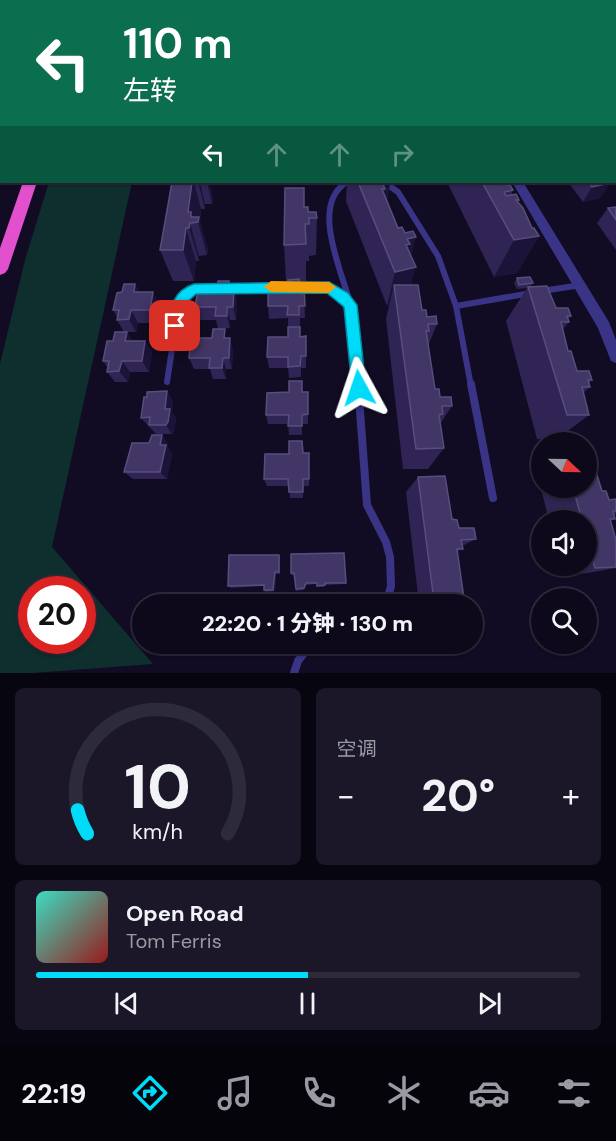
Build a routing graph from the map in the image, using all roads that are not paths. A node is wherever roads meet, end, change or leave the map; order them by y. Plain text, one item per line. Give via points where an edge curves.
1 (30, 183) edge
2 (346, 183) edge
3 (385, 183) edge
4 (519, 183) edge
5 (0, 269) edge
6 (581, 285) junction
7 (350, 305) junction
8 (456, 306) junction
9 (616, 357) edge
10 (167, 382) dead end
11 (493, 498) dead end
12 (389, 594) edge
13 (303, 654) edge
14 (294, 673) edge

1 - 5 highway
2 - 7 lane via 333,193 328,222
3 - 8 lane via 398,192 438,256
4 - 6 street
6 - 8 lane
6 - 9 street
7 - 10 lane via 339,292 324,286 194,289 178,303
7 - 12 lane via 367,505 390,557
8 - 11 lane
13 - 14 lane

